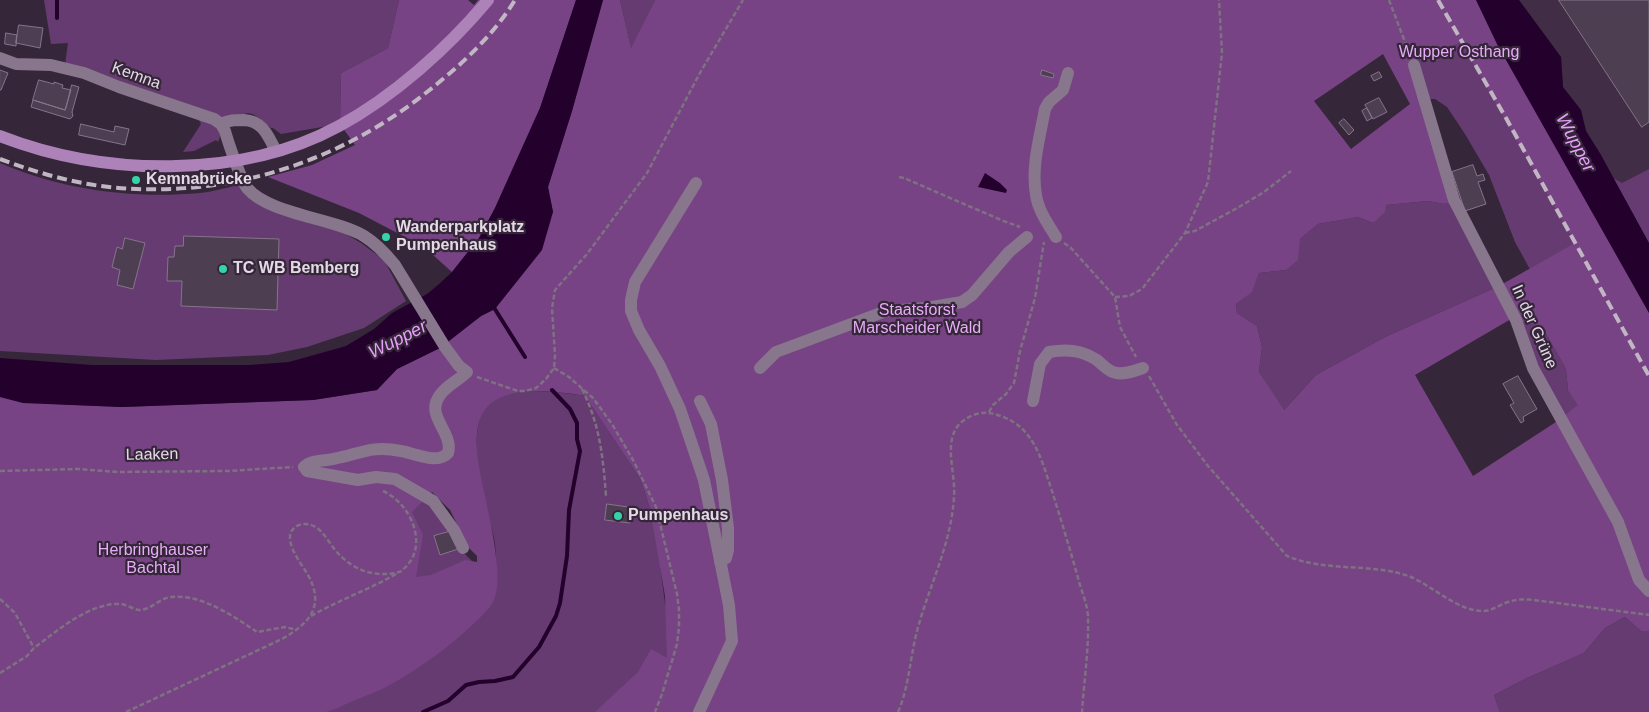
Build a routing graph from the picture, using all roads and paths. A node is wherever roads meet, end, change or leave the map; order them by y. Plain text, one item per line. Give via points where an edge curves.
1 (488, 0) edge
2 (743, 0) edge
3 (1219, 0) edge
4 (1389, 0) edge
5 (0, 58) edge
6 (1414, 65) joint
7 (1068, 73) dead end
8 (221, 124) junction
9 (0, 136) edge
10 (276, 151) junction
11 (236, 160) junction
12 (1291, 171) dead end
13 (899, 177) dead end
14 (696, 183) dead end
15 (1028, 233) joint
16 (1185, 233) junction
17 (1052, 237) junction
18 (1115, 297) junction
19 (554, 368) junction
20 (760, 368) dead end
21 (1143, 368) junction
22 (467, 372) junction
23 (580, 386) junction
24 (700, 401) dead end
25 (1033, 401) dead end
26 (989, 412) junction
27 (304, 467) junction
28 (0, 471) edge
29 (382, 490) dead end
30 (606, 496) dead end
31 (463, 548) dead end
32 (720, 562) junction
33 (402, 571) junction
34 (1649, 591) edge
35 (0, 599) edge
36 (1649, 615) edge
37 (310, 616) junction
38 (298, 630) junction
39 (34, 648) junction
40 (0, 673) edge
41 (126, 712) edge
42 (655, 712) edge
43 (699, 712) edge
44 (898, 712) edge
45 (1082, 712) edge

1 - 10 main road via 443,48 391,92 339,126
2 - 19 path via 647,173 556,290 552,308
3 - 16 path via 1222,53 1208,182
4 - 6 path
5 - 8 street, Kemna via 16,64 51,65 84,73
6 - 34 street, In der Grüne via 1454,200 1516,320 1533,368 1618,522 1639,580
7 - 17 street via 1063,90 1044,109 1035,169 1036,196
8 - 10 street via 228,120 252,121 264,130
8 - 11 street
9 - 11 main road via 64,155 114,163 190,165
10 - 11 main road
11 - 22 street via 242,180 258,197 275,206 351,230 376,244 395,265 445,347
12 - 16 path via 1240,207
13 - 15 path
14 - 32 street via 635,282 631,311 680,409 704,480
15 - 20 street via 962,302 886,311 776,352
16 - 18 path via 1142,289 1129,296
17 - 18 path via 1071,248
17 - 26 path via 1044,243 1036,298 1014,383
18 - 21 path via 1120,327
19 - 22 path via 536,388 525,391 508,389
19 - 23 path
21 - 25 street via 1127,373 1113,372 1081,352 1049,352 1040,364
21 - 36 path via 1177,425 1208,466 1287,556 1320,566 1385,571 1410,577 1469,609 1483,611 1517,599
22 - 27 street via 448,385 436,402 436,416 449,444 445,457 433,458 379,448 311,462
23 - 30 path via 594,417 603,454
23 - 42 path via 612,424 656,508 680,610 677,644
24 - 32 street via 711,424 728,528 728,550 726,558
26 - 44 path via 975,414 956,428 952,443 952,514 936,577 916,633
26 - 45 path via 1015,423 1035,446 1067,539 1088,616
27 - 28 path, Laaken via 228,471
27 - 31 street via 315,473 358,480 376,477 395,479 432,501
29 - 33 path via 403,505 413,526 415,552
32 - 43 street via 732,641
33 - 37 path
33 - 37 path via 377,575 355,568 318,528 307,524 298,526 291,533 290,543 315,592 315,606
35 - 39 path via 14,612
37 - 38 path
38 - 39 path via 285,627 257,632 194,598 169,597 140,610 121,604 89,610
38 - 41 path
39 - 40 path

